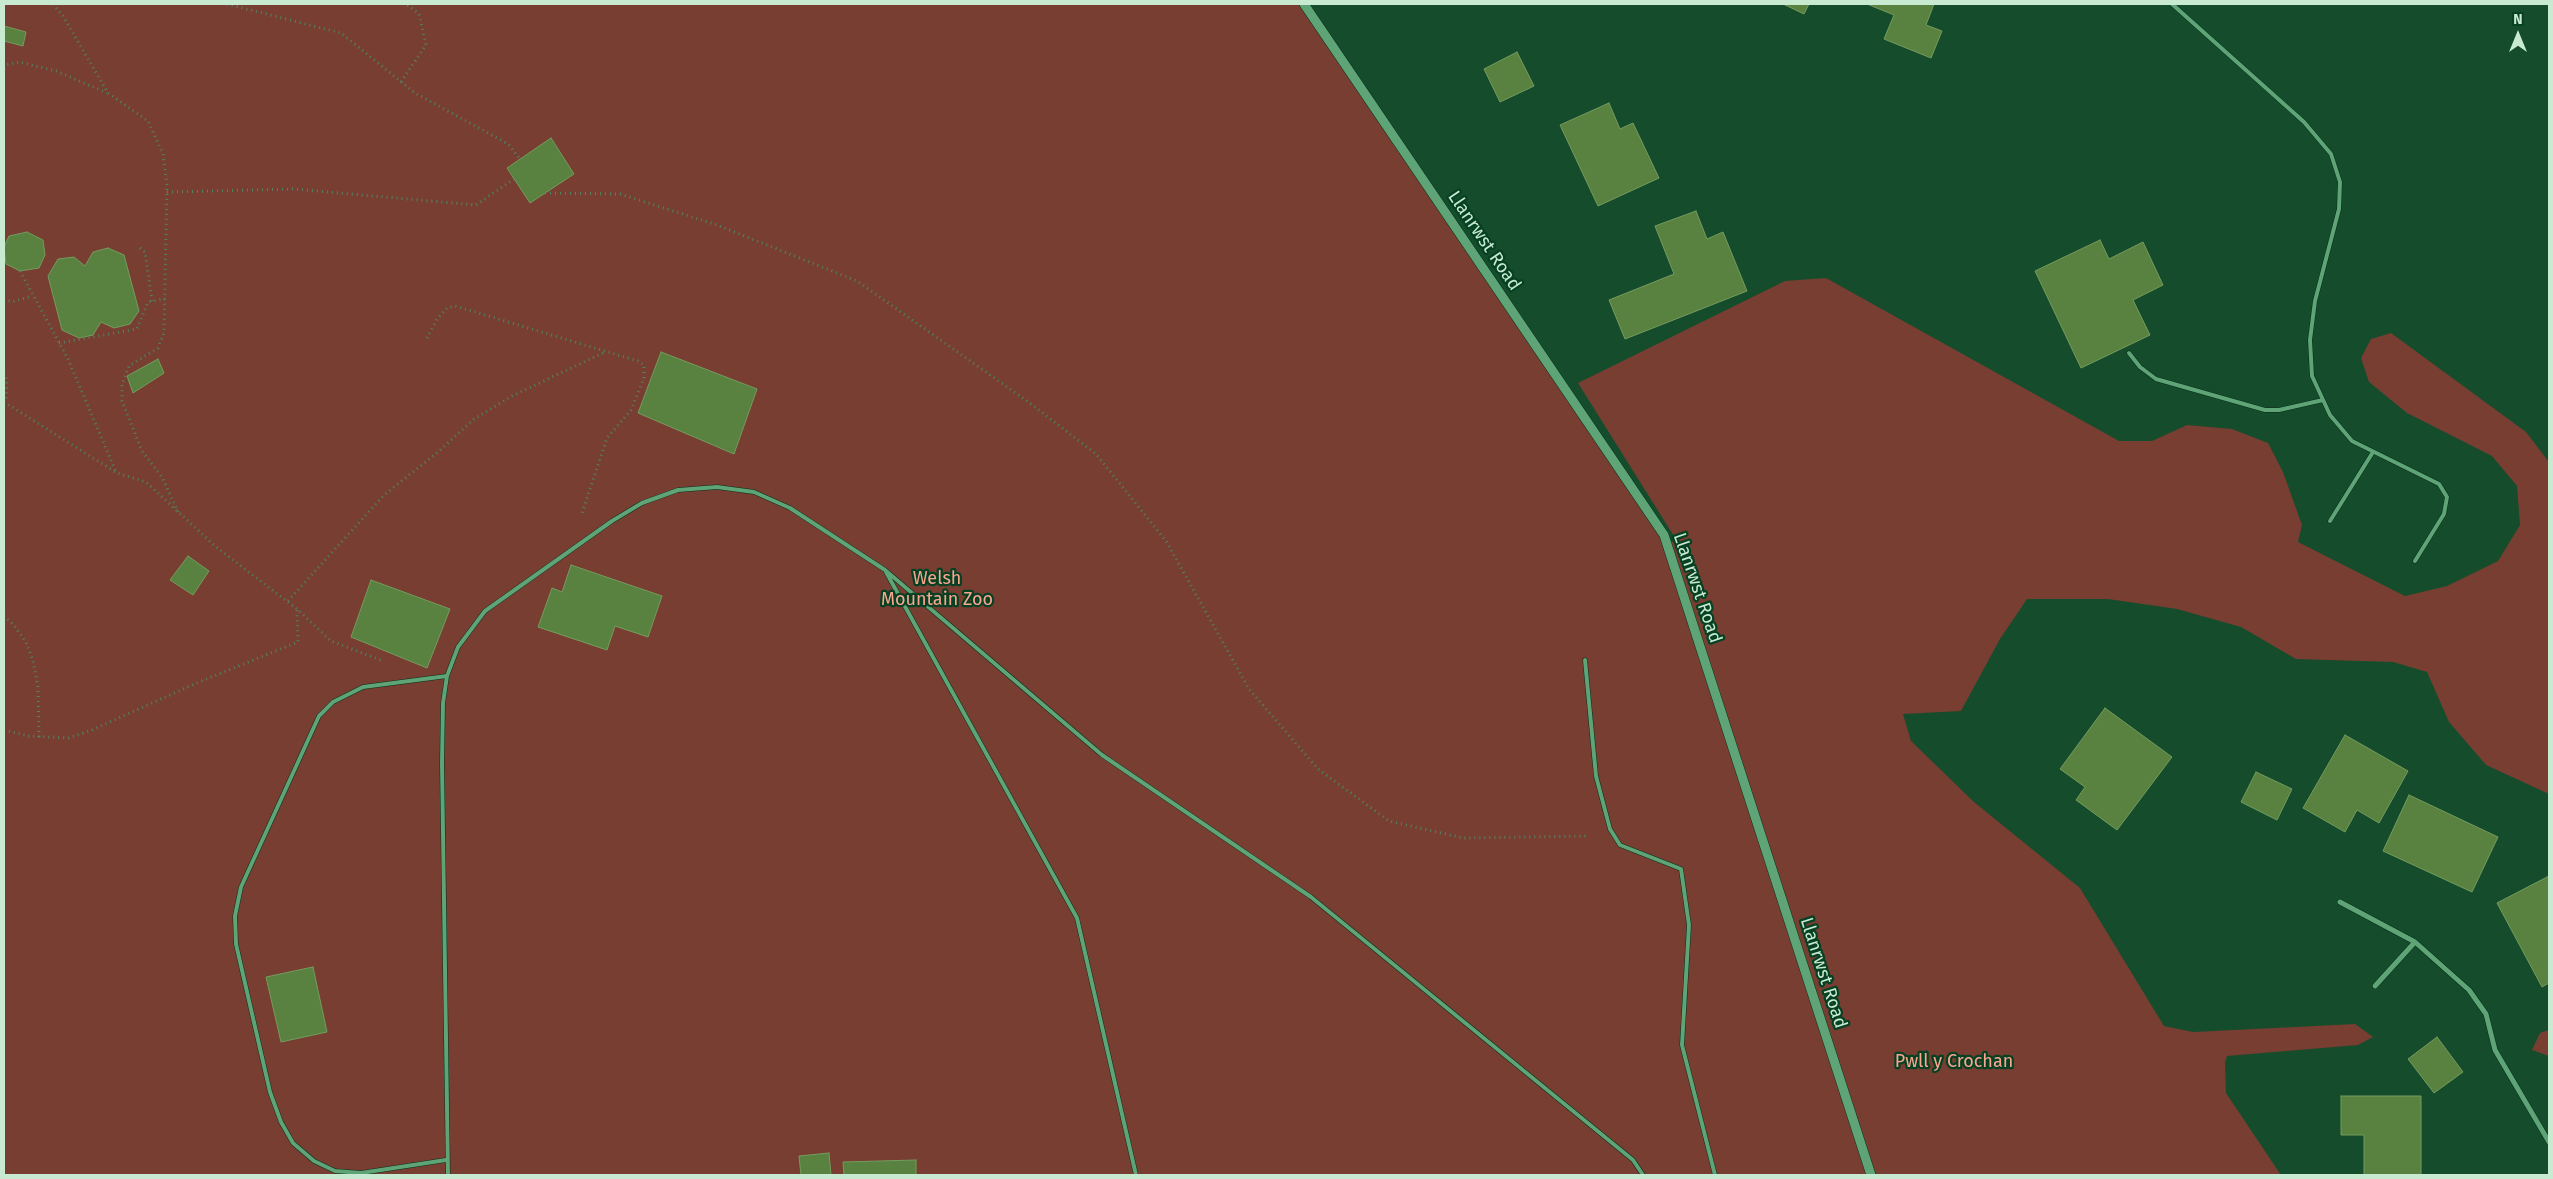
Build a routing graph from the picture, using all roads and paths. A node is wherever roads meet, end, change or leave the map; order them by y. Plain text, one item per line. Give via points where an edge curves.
1 (53, 4) edge
2 (227, 4) edge
3 (406, 4) edge
4 (1304, 4) edge
5 (2172, 4) edge
6 (4, 68) edge
7 (401, 82) junction
8 (108, 94) junction
9 (520, 159) dead end
10 (514, 179) dead end
11 (167, 192) junction
12 (545, 193) dead end
13 (140, 248) dead end
14 (20, 271) dead end
15 (32, 296) junction
16 (4, 299) edge
17 (165, 299) junction
18 (152, 301) junction
19 (427, 338) dead end
20 (59, 343) junction
21 (605, 352) junction
22 (2130, 353) dead end
23 (4, 373) edge
24 (2323, 400) junction
25 (5, 402) edge
26 (2373, 452) junction
27 (117, 473) junction
28 (178, 512) junction
29 (2330, 522) dead end
30 (570, 552) junction
31 (2415, 561) dead end
32 (885, 570) junction
33 (288, 602) junction
34 (297, 609) junction
35 (4, 616) edge
36 (1585, 660) dead end
37 (387, 662) dead end
38 (448, 676) junction
39 (4, 730) edge
40 (39, 737) junction
41 (1610, 829) junction
42 (2340, 902) dead end
43 (2415, 942) junction
44 (2375, 986) dead end
45 (2549, 1142) edge
46 (446, 1160) junction
47 (448, 1175) edge
48 (1136, 1175) edge
49 (1643, 1175) edge
50 (1715, 1175) edge
51 (1871, 1175) edge

1 - 8 path
2 - 7 path via 342,33
3 - 7 path via 419,14 426,45
4 - 51 street, Llanrwst Road via 1664,535
5 - 24 lane via 2304,122 2331,154 2340,182 2340,209 2315,301 2310,340 2312,376
6 - 8 path via 19,62 56,71
7 - 9 path via 415,94 508,144
8 - 11 path via 148,121 163,154
10 - 11 path via 476,205 294,189
11 - 17 path
12 - 41 path via 620,194 717,226 857,281 1027,401 1096,454 1166,541 1250,689 1318,769 1389,821 1463,838 1591,836
13 - 18 path via 145,252
14 - 15 path
15 - 16 path via 12,302
15 - 20 path
17 - 18 path
17 - 28 path via 164,334 158,348 129,366 122,384 122,401 142,450 162,477
18 - 20 path via 148,302 136,329
19 - 21 path via 437,319 447,308 454,306
20 - 27 path
21 - 30 path via 638,362 646,371 631,410 607,438
21 - 33 path via 512,396 474,419 384,495
22 - 24 lane via 2140,367 2156,379 2265,410
23 - 25 path via 7,380
24 - 26 lane via 2330,415 2352,442
25 - 27 path
26 - 29 lane
26 - 31 lane via 2439,484 2447,497 2444,514
27 - 28 path via 146,482
28 - 33 path via 215,546
30 - 32 lane via 642,503 678,490 717,487 754,492 790,508
30 - 38 lane via 485,611 458,647
32 - 48 lane via 1077,918
32 - 49 lane via 1102,755 1311,897 1633,1160
33 - 34 path
34 - 37 path via 331,641
34 - 40 path via 298,642 92,730 70,738
35 - 40 path via 26,642 33,661 38,687
36 - 41 lane via 1596,776
38 - 46 lane via 443,703 442,763
38 - 46 lane via 363,687 333,702 319,716 241,887 235,916 236,944 270,1092 293,1143 314,1162 335,1171 361,1173
39 - 40 path
41 - 50 lane via 1620,845 1680,869 1690,925 1682,1045
42 - 43 street
43 - 44 street
43 - 45 street via 2469,990 2486,1014 2495,1050
46 - 47 lane

